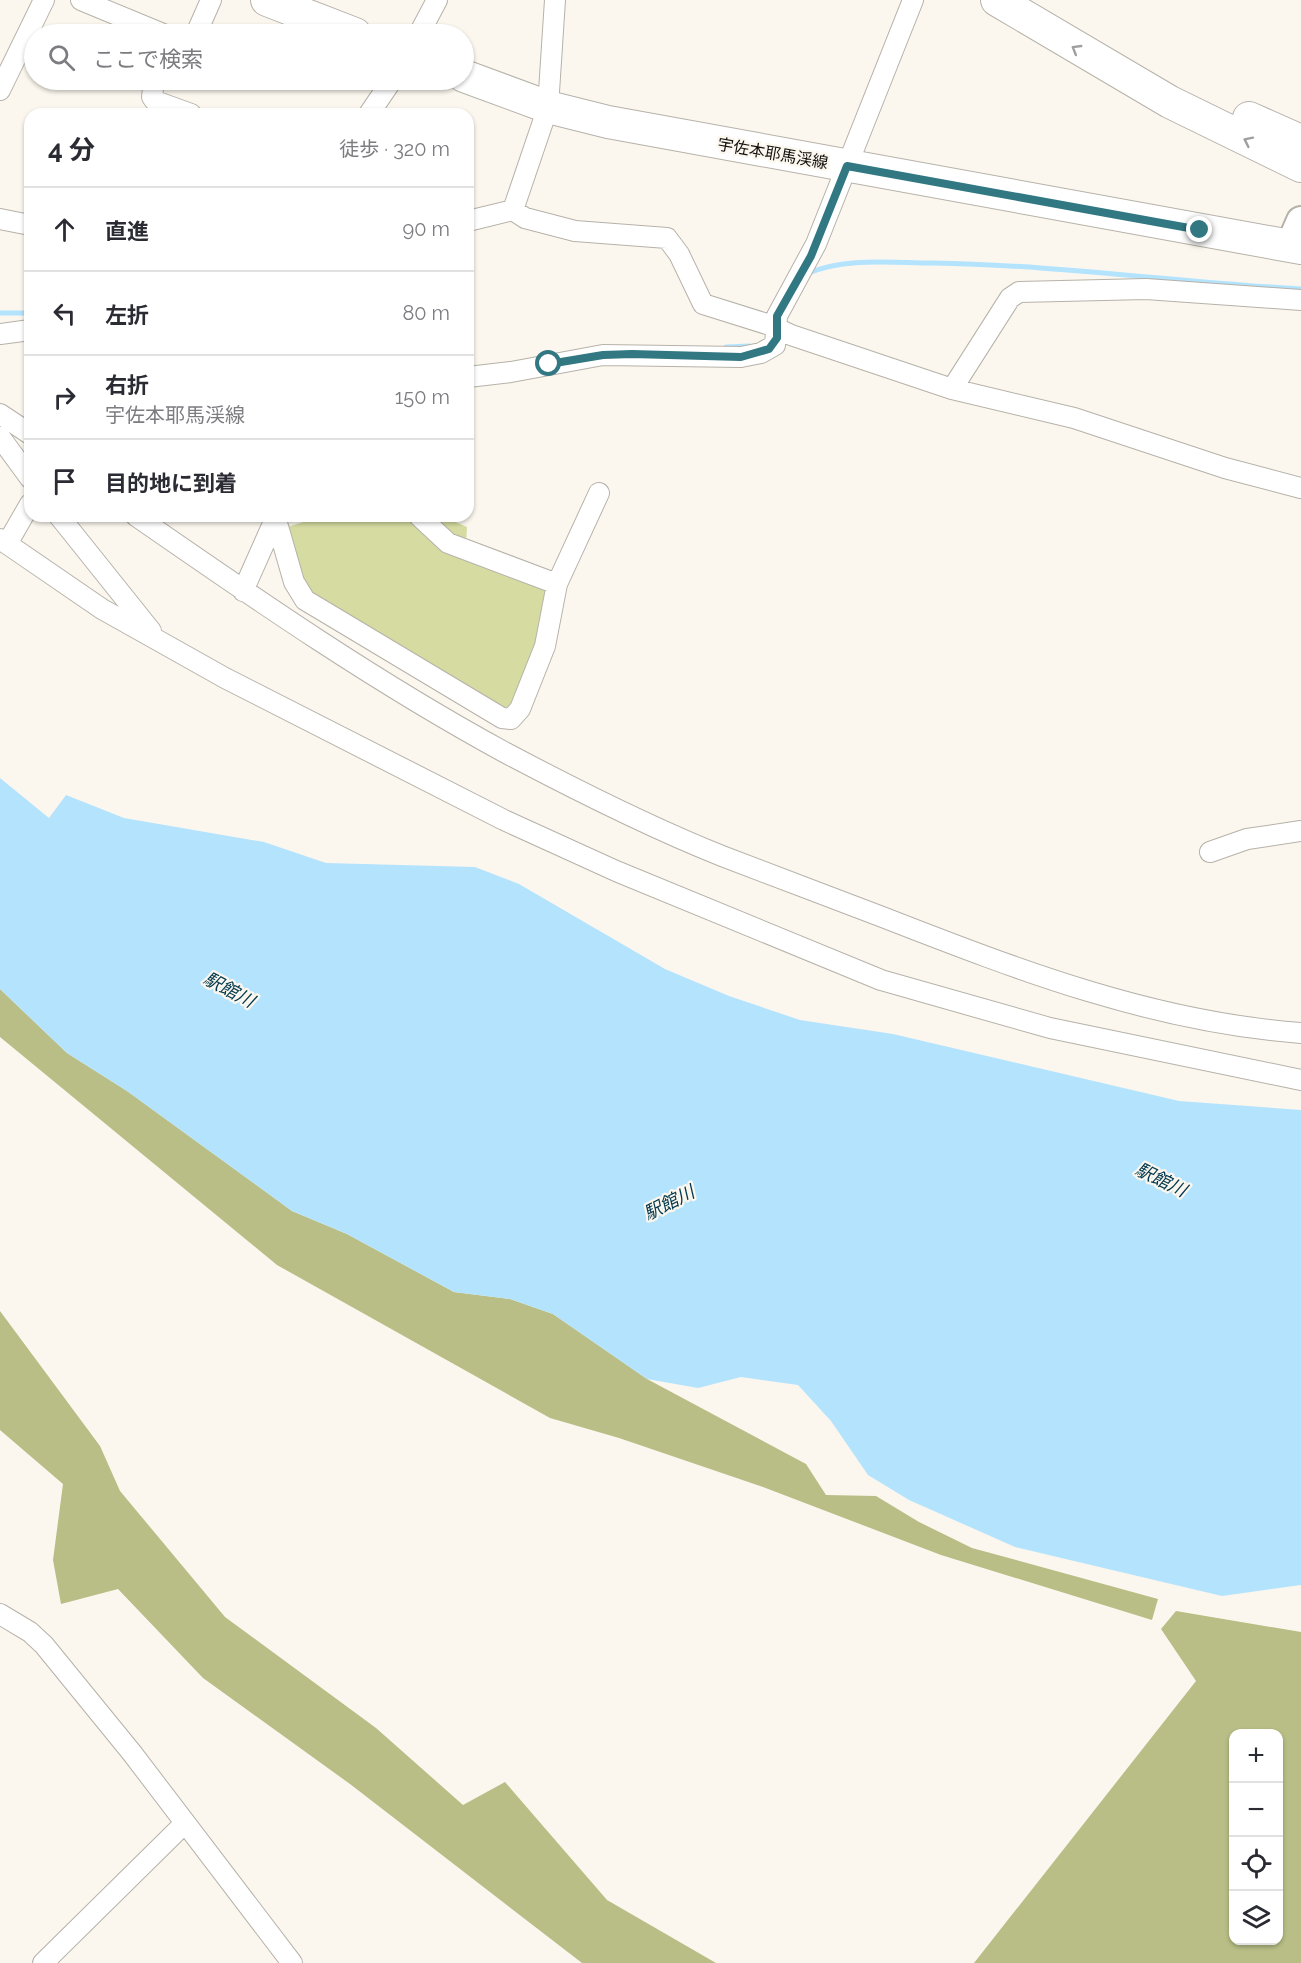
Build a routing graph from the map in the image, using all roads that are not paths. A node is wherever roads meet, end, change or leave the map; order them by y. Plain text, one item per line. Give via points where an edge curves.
1 (44, 0) edge
2 (81, 0) edge
3 (211, 0) edge
4 (267, 0) edge
5 (437, 0) edge
6 (555, 0) edge
7 (913, 0) edge
8 (997, 0) edge
9 (1036, 0) edge
10 (32, 24) edge
11 (139, 24) edge
12 (200, 24) edge
13 (329, 24) edge
14 (424, 24) edge
15 (24, 41) edge
16 (474, 80) edge
17 (0, 90) edge
18 (153, 90) edge
19 (385, 90) edge
20 (548, 107) junction
21 (152, 108) edge
22 (373, 108) edge
23 (1301, 141) edge
24 (847, 166) junction
25 (1301, 166) edge
26 (513, 210) junction
27 (0, 219) edge
28 (474, 220) edge
29 (24, 224) edge
30 (1297, 238) edge
31 (1301, 300) edge
32 (776, 327) junction
33 (24, 331) edge
34 (0, 334) edge
35 (474, 376) edge
36 (952, 389) junction
37 (0, 414) edge
38 (24, 430) edge
39 (0, 437) edge
40 (24, 470) edge
41 (1301, 488) edge
42 (599, 493) dead end
43 (24, 512) edge
44 (64, 522) edge
45 (145, 522) edge
46 (274, 522) edge
47 (277, 522) edge
48 (425, 522) edge
49 (3, 541) edge
50 (557, 584) junction
51 (243, 591) junction
52 (159, 641) junction
53 (1301, 831) edge
54 (1210, 852) dead end
55 (1301, 1033) edge
56 (1301, 1080) edge
57 (0, 1614) edge
58 (185, 1823) junction
59 (43, 1963) edge
60 (292, 1963) edge

1 - 10 street
2 - 11 street
3 - 12 street
4 - 13 main road
5 - 14 street
6 - 20 street
7 - 24 street
25 -> 8 main road via 1170,102
9 - 23 main road via 1172,78
15 - 17 street
16 - 20 main road, 宇佐本耶馬渓線
18 - 21 street
19 - 22 street
20 - 24 main road, 宇佐本耶馬渓線 via 618,124
20 - 26 street
24 - 30 main road, 宇佐本耶馬渓線
24 - 32 street via 811,256 777,316
26 - 28 street
26 - 32 street via 534,221 575,231 667,238 703,304
27 - 29 street
31 - 36 street via 1146,289 1019,292 1010,298
32 - 35 street via 775,345 741,357 603,355
32 - 36 street
33 - 34 street
36 - 41 street via 1074,418 1225,468
37 - 38 street
39 - 40 street
42 - 50 street
43 - 49 street
44 - 52 street
45 - 51 street
46 - 51 street
47 - 50 street via 294,582 305,600 502,717 511,718 520,709 545,646
48 - 50 street via 448,543
49 - 52 street via 102,609
51 - 55 street via 371,674 506,753 721,855 1026,973 1140,1006 1219,1023
52 - 56 street via 504,820 616,871 881,980 1050,1028
53 - 54 street via 1247,839
57 - 58 street via 44,1645
58 - 59 street
58 - 60 street

